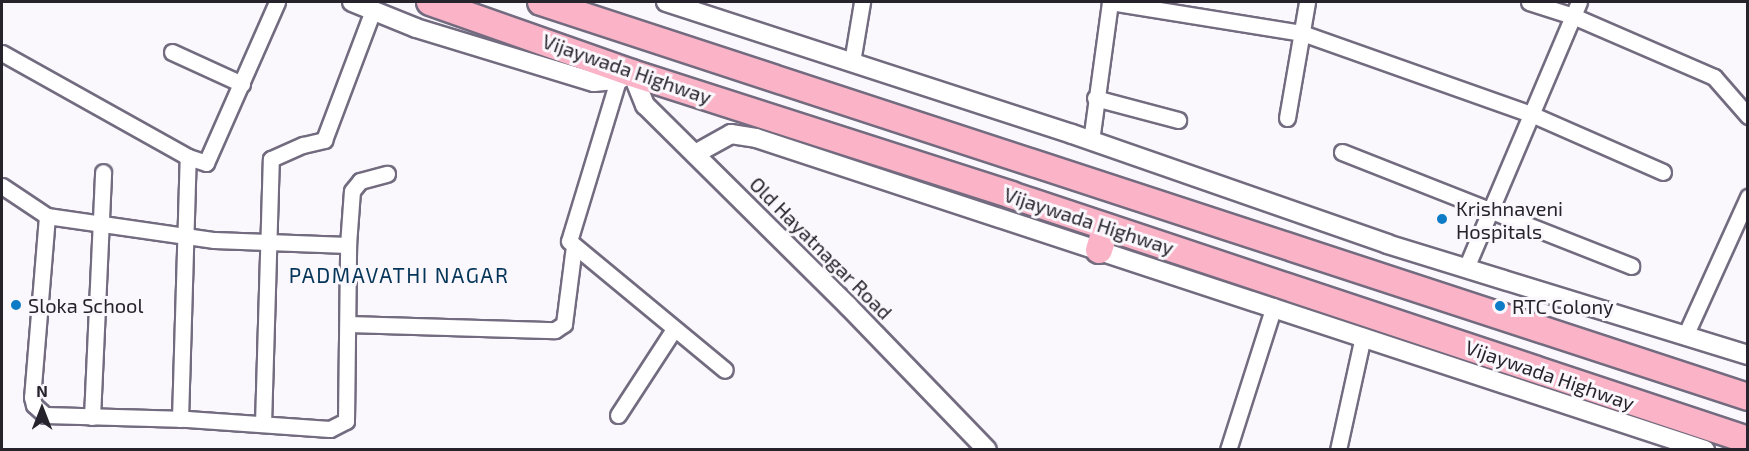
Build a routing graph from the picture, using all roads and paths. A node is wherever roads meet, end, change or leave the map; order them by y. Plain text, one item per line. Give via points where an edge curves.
1 (277, 2) edge
2 (352, 2) edge
3 (430, 2) edge
4 (541, 2) edge
5 (666, 2) edge
6 (862, 2) edge
7 (1110, 2) edge
8 (1307, 2) edge
9 (1529, 2) edge
10 (703, 8) edge
11 (1576, 9) edge
12 (373, 10) junction
13 (1302, 33) junction
14 (172, 51) dead end
15 (2, 53) edge
16 (852, 63) junction
17 (625, 76) junction
18 (242, 84) junction
19 (1095, 98) junction
20 (1531, 114) junction
21 (1748, 116) edge
22 (1287, 118) dead end
23 (1178, 120) dead end
24 (1091, 141) junction
25 (1342, 153) dead end
26 (695, 154) junction
27 (188, 157) junction
28 (103, 172) dead end
29 (1663, 172) dead end
30 (387, 174) dead end
31 (2, 186) edge
32 (1748, 197) edge
33 (1490, 213) junction
34 (47, 216) junction
35 (101, 223) junction
36 (185, 235) junction
37 (1103, 238) junction
38 (268, 241) junction
39 (348, 245) junction
40 (574, 246) junction
41 (1631, 266) dead end
42 (1466, 268) junction
43 (1274, 306) junction
44 (348, 324) junction
45 (674, 329) junction
46 (1363, 336) junction
47 (1685, 336) junction
48 (1748, 355) edge
49 (725, 370) dead end
50 (1748, 397) edge
51 (618, 415) dead end
52 (92, 417) junction
53 (180, 419) junction
54 (263, 424) junction
55 (1748, 440) edge
56 (1679, 445) edge
57 (987, 450) edge
58 (1228, 450) edge
59 (1338, 450) edge
60 (1705, 450) edge

1 - 18 street
2 - 12 street
3 - 17 highway, Vijaywada Highway
4 - 50 highway, Vijaywada Highway
5 - 10 street
6 - 16 street
7 - 13 street
7 - 19 street
8 - 13 street
9 - 11 street
10 - 16 street
11 - 20 street
11 - 21 street via 1714,77
12 - 17 street via 416,28 594,82
12 - 38 street via 324,140 271,159
13 - 20 street
13 - 22 street
14 - 18 street
15 - 27 street
16 - 24 street
17 - 26 street, Old Hayatnagar Road via 645,105
17 - 37 highway, Vijaywada Highway
17 - 40 street via 569,242
18 - 27 street via 206,163
19 - 23 street
19 - 24 street
20 - 29 street
20 - 33 street
24 - 42 street
25 - 33 street
26 - 37 street via 731,134 756,138
26 - 57 street, Old Hayatnagar Road
27 - 36 street
28 - 35 street
30 - 39 street via 360,181 352,192
31 - 34 street
32 - 47 street
33 - 41 street
33 - 42 street
34 - 35 street
34 - 52 street via 32,397 34,405 45,415
35 - 36 street
35 - 52 street
36 - 38 street
36 - 53 street
37 - 43 street
37 - 55 highway, Vijaywada Highway
38 - 39 street
38 - 54 street
39 - 44 street
40 - 44 street via 564,324 555,330
40 - 45 street
42 - 47 street
43 - 46 street
43 - 58 street
44 - 54 street via 346,421 330,429
45 - 49 street
45 - 51 street
46 - 56 street
46 - 59 street
47 - 48 street
52 - 53 street
53 - 54 street
56 - 60 street

